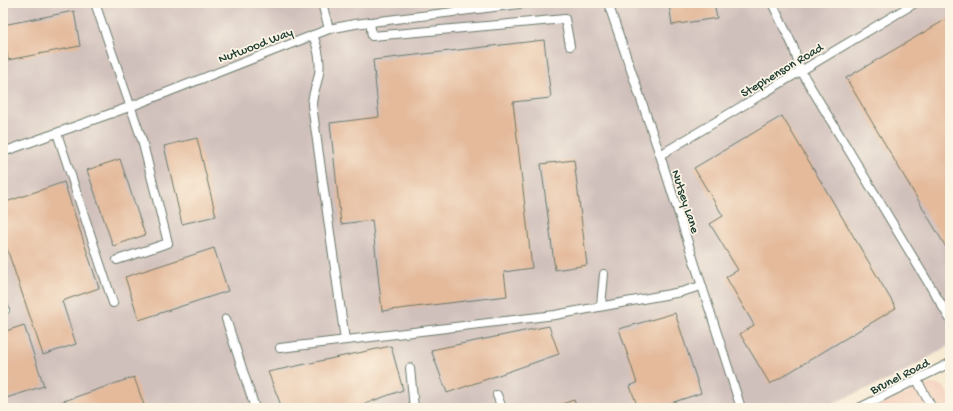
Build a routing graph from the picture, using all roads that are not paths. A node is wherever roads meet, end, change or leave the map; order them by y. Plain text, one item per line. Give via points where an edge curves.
1 (95, 3) edge
2 (322, 3) edge
3 (528, 3) edge
4 (608, 3) edge
5 (772, 3) edge
6 (916, 3) edge
7 (370, 22) junction
8 (329, 30) junction
9 (313, 35) junction
10 (570, 46) dead end
11 (801, 71) junction
12 (132, 106) junction
13 (57, 133) junction
14 (3, 152) edge
15 (660, 156) junction
16 (117, 260) dead end
17 (604, 274) dead end
18 (701, 286) junction
19 (113, 303) dead end
20 (601, 306) junction
21 (226, 319) dead end
22 (950, 320) edge
23 (345, 340) junction
24 (280, 348) dead end
25 (950, 363) edge
26 (410, 368) dead end
27 (917, 380) junction
28 (497, 395) dead end
29 (255, 408) edge
30 (414, 408) edge
31 (502, 408) edge
32 (741, 408) edge
33 (859, 408) edge
34 (932, 408) edge

1 - 12 lane
2 - 8 lane
3 - 7 lane, Nutwood Way
4 - 15 lane, Nutsey Lane
5 - 11 lane via 793,46
6 - 11 lane, Stephenson Road
7 - 8 lane, Nutwood Way
7 - 10 lane via 372,36 565,19
8 - 9 lane, Nutwood Way
9 - 12 lane, Nutwood Way
9 - 23 lane via 318,50 320,71 312,96 312,106
11 - 15 lane, Stephenson Road
11 - 22 lane
12 - 13 lane, Nutwood Way
12 - 16 lane via 168,243
13 - 14 lane, Nutwood Way
13 - 19 lane
15 - 18 lane, Nutsey Lane
17 - 20 lane
18 - 20 lane
18 - 32 lane, Nutsey Lane
20 - 23 lane via 555,315
21 - 29 lane
23 - 24 lane
25 - 27 lane, Brunel Road
26 - 30 lane
27 - 33 lane, Brunel Road
27 - 34 lane
28 - 31 lane

